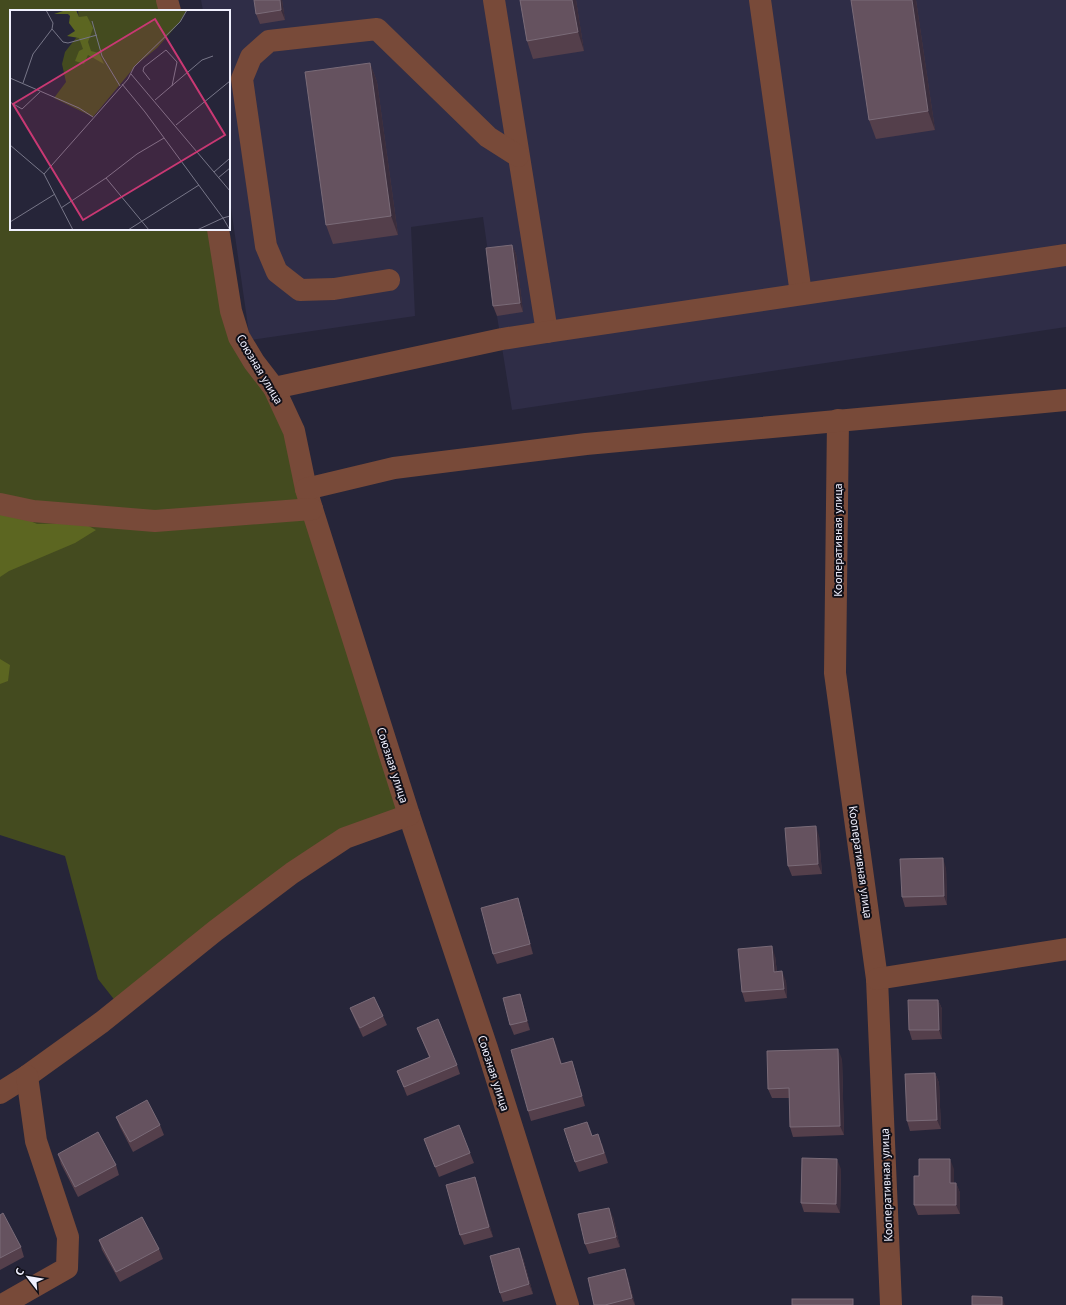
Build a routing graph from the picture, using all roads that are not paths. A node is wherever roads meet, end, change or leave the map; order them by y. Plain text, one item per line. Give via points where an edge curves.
1 (167, 0) edge
2 (494, 0) edge
3 (760, 0) edge
4 (170, 10) edge
5 (518, 156) junction
6 (218, 230) edge
7 (1066, 255) edge
8 (388, 280) dead end
9 (801, 294) junction
10 (547, 332) junction
11 (274, 388) junction
12 (1066, 400) edge
13 (838, 420) junction
14 (309, 499) junction
15 (0, 504) edge
16 (409, 815) junction
17 (1066, 949) edge
18 (877, 979) junction
19 (27, 1076) junction
20 (0, 1093) edge
21 (2, 1305) edge
22 (568, 1305) edge
23 (891, 1305) edge

1 - 4 street
2 - 5 street
3 - 9 street
5 - 8 street via 488,137 377,29 269,41 251,57 242,79 266,246 277,272 300,290 334,289
5 - 10 street
6 - 11 street, Союзная улица via 231,311 239,337
7 - 9 street
9 - 10 street
10 - 11 street via 502,339
11 - 14 street, Союзная улица via 294,431
12 - 13 street
13 - 14 street via 586,444 394,468
13 - 18 street, Кооперативная улица via 836,673
14 - 15 street via 155,521 32,511
14 - 16 street, Союзная улица
16 - 19 street via 345,838 292,873 102,1022
16 - 22 street, Союзная улица via 487,1048
17 - 18 street
18 - 23 street, Кооперативная улица
19 - 20 street
19 - 21 street via 36,1141 68,1237 67,1268

